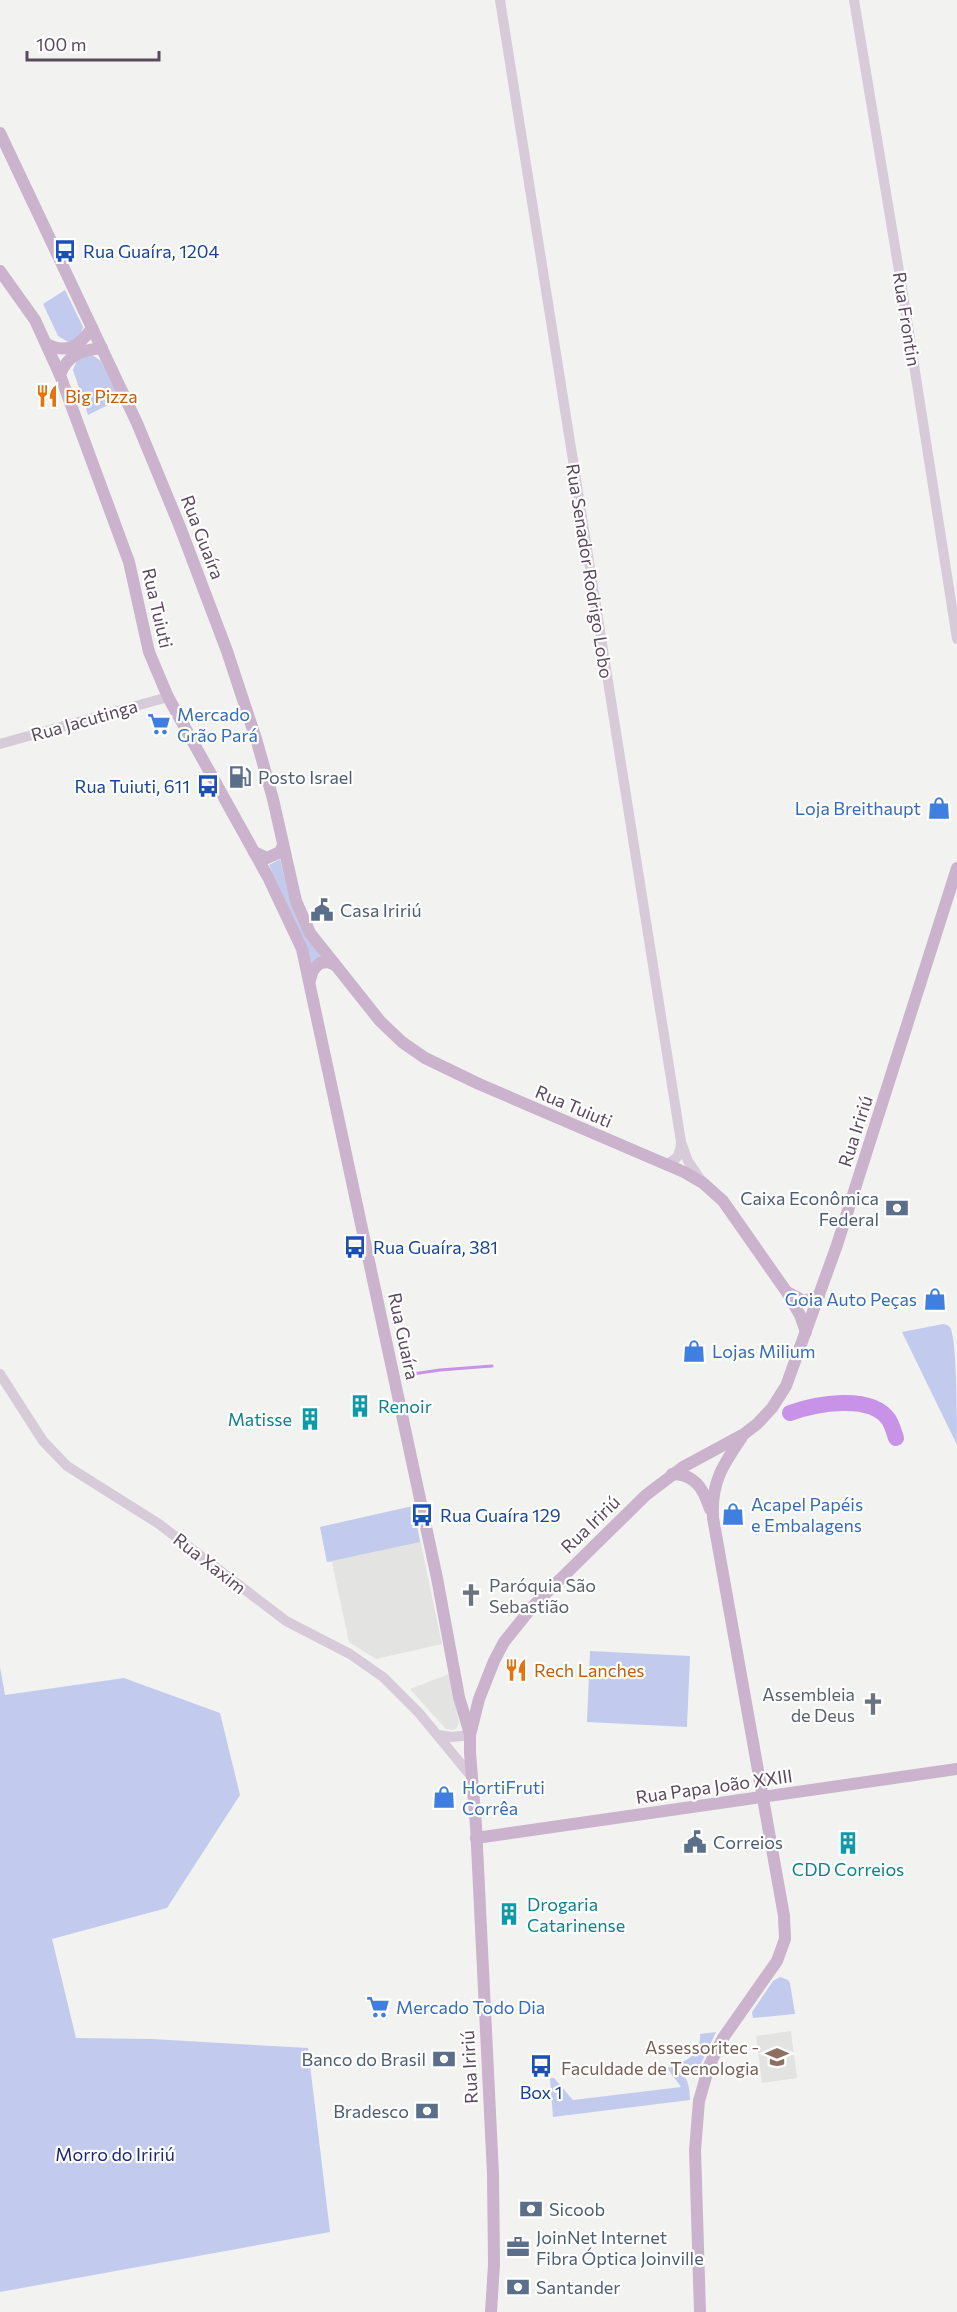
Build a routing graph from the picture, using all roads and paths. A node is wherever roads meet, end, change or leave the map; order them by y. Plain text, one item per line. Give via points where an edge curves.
1 (500, 0) edge
2 (854, 0) edge
3 (0, 133) edge
4 (0, 271) edge
5 (92, 328) junction
6 (47, 344) junction
7 (102, 348) junction
8 (60, 375) junction
9 (957, 639) edge
10 (168, 697) junction
11 (0, 744) edge
12 (283, 845) junction
13 (254, 852) junction
14 (957, 868) edge
15 (335, 965) junction
16 (309, 980) junction
17 (681, 1142) junction
18 (665, 1164) junction
19 (703, 1183) junction
20 (786, 1291) junction
21 (819, 1296) junction
22 (806, 1332) junction
23 (0, 1374) edge
24 (744, 1434) junction
25 (672, 1474) junction
26 (713, 1518) junction
27 (438, 1735) junction
28 (470, 1735) junction
29 (957, 1769) edge
30 (471, 1776) junction
31 (763, 1797) junction
32 (476, 1838) junction
33 (491, 2312) edge
34 (700, 2312) edge

1 - 17 street, Rua Senador Rodrigo Lobo
2 - 9 street, Rua Frontin
3 - 5 main road, Rua Guaíra
4 - 6 main road, Rua Tuiuti via 29,309
5 - 6 main road via 73,347 60,349
5 - 7 main road, Rua Guaíra
6 - 8 main road, Rua Tuiuti
7 - 8 main road via 73,356
7 - 12 main road, Rua Guaíra via 201,581 263,762
8 - 10 main road, Rua Tuiuti via 129,562 148,652
10 - 11 street, Rua Jacutinga
10 - 13 main road, Rua Tuiuti
12 - 13 main road via 274,856
12 - 15 main road, Rua Guaíra via 301,916
13 - 16 main road, Rua Tuiuti via 297,937
14 - 21 main road, Rua Iririú
15 - 16 main road via 320,963
15 - 18 main road, Rua Tuiuti via 386,1026 425,1058
16 - 28 main road, Rua Guaíra
17 - 18 street via 680,1155
17 - 19 street, Rua Senador Rodrigo Lobo
18 - 19 main road, Rua Tuiuti
19 - 20 main road, Rua Tuiuti via 723,1201
20 - 21 main road via 804,1301
20 - 22 main road, Rua Tuiuti
21 - 22 main road, Rua Iririú
22 - 24 main road, Rua Iririú via 781,1395 765,1417
23 - 27 street, Rua Xaxim via 43,1441 67,1466 159,1524 281,1618 367,1665 393,1686
24 - 25 main road, Rua Iririú
24 - 26 main road via 715,1481
25 - 26 main road via 690,1477 699,1484
25 - 28 main road, Rua Iririú via 628,1513 504,1642 479,1699
26 - 31 main road
27 - 28 street
27 - 30 street, Rua Xaxim
28 - 30 main road, Rua Iririú
29 - 31 main road, Rua Papa João XXIII
30 - 32 main road, Rua Iririú
31 - 32 main road, Rua Papa João XXIII
31 - 34 main road via 785,1939 777,1961 728,2030 709,2066 699,2101 695,2150
32 - 33 main road, Rua Iririú via 493,2174

